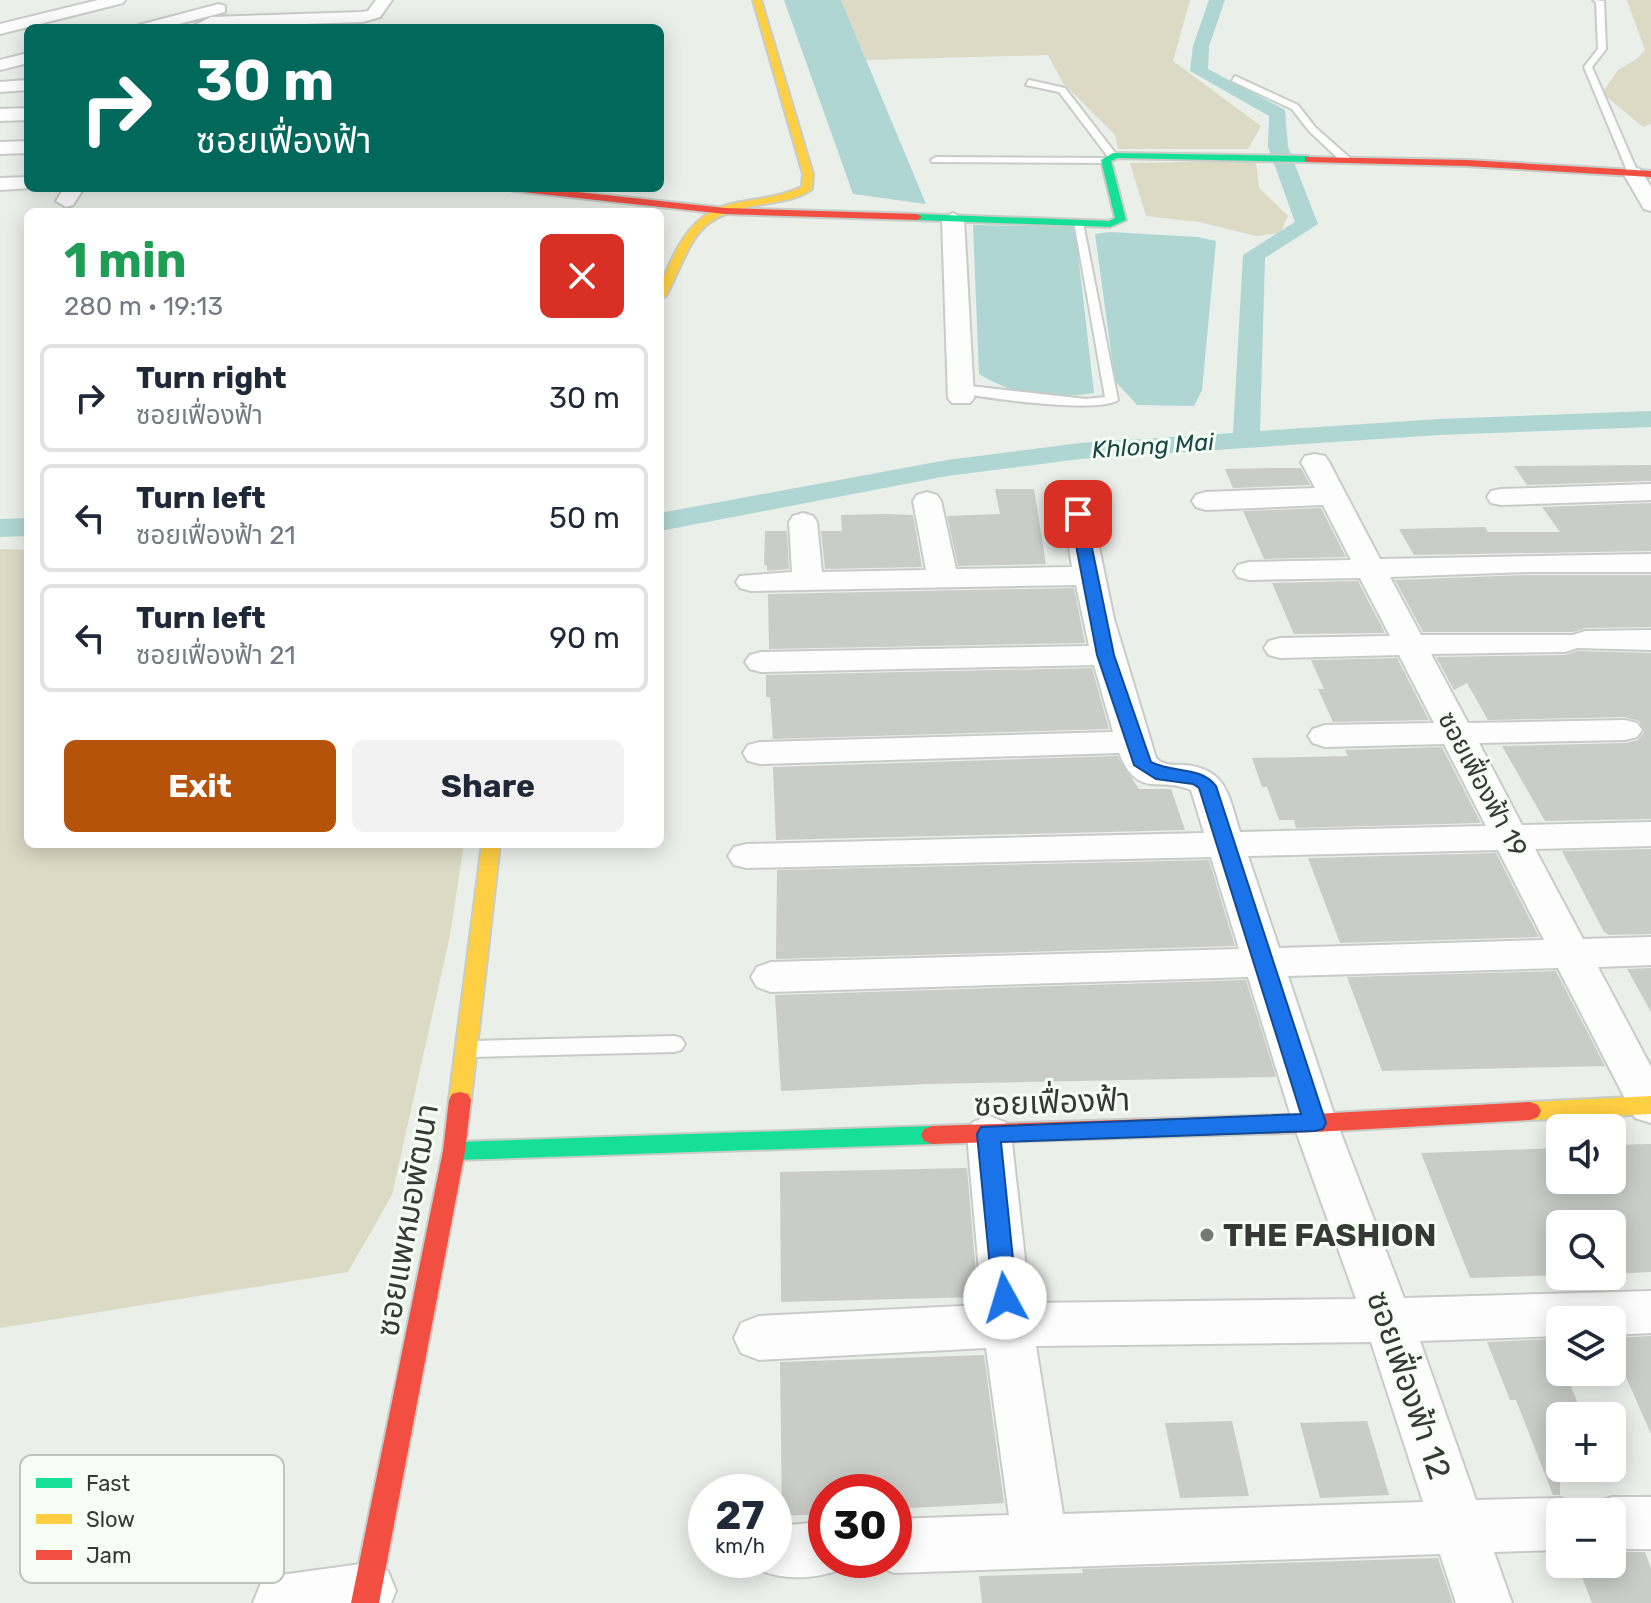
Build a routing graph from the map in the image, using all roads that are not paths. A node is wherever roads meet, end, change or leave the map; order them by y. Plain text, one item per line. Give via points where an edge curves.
1 (117, 0) edge
2 (384, 0) edge
3 (757, 0) edge
4 (1597, 0) edge
5 (242, 3) dead end
6 (166, 24) edge
7 (206, 24) edge
8 (0, 29) edge
9 (24, 59) edge
10 (0, 65) edge
11 (1235, 79) dead end
12 (1029, 83) dead end
13 (24, 85) edge
14 (0, 87) edge
15 (24, 114) edge
16 (0, 115) edge
17 (24, 147) edge
18 (0, 148) edge
19 (1110, 158) junction
20 (936, 160) dead end
21 (1346, 160) junction
22 (1642, 173) edge
23 (24, 183) edge
24 (0, 184) edge
25 (550, 192) edge
26 (1651, 205) edge
27 (725, 211) junction
28 (953, 219) junction
29 (1078, 223) junction
30 (664, 289) edge
31 (961, 393) joint
32 (1315, 462) dead end
33 (1651, 492) edge
34 (1333, 496) junction
35 (1501, 497) dead end
36 (927, 501) dead end
37 (1206, 501) dead end
38 (1078, 514) dead end
39 (803, 522) dead end
40 (1651, 563) edge
41 (1370, 568) junction
42 (1249, 571) dead end
43 (1088, 576) junction
44 (943, 578) junction
45 (751, 582) dead end
46 (808, 582) junction
47 (1651, 640) edge
48 (1411, 646) junction
49 (1280, 648) dead end
50 (1106, 655) junction
51 (761, 662) dead end
52 (1640, 730) edge
53 (1456, 733) junction
54 (1325, 736) dead end
55 (1134, 742) junction
56 (760, 753) dead end
57 (1651, 834) edge
58 (1511, 837) junction
59 (1226, 844) junction
60 (490, 848) edge
61 (747, 856) dead end
62 (1651, 951) edge
63 (1571, 953) junction
64 (1264, 962) junction
65 (771, 977) dead end
66 (674, 1044) dead end
67 (464, 1049) junction
68 (1651, 1106) edge
69 (1315, 1123) junction
70 (989, 1134) junction
71 (454, 1151) junction
72 (1651, 1312) edge
73 (1388, 1320) junction
74 (1008, 1325) junction
75 (759, 1338) dead end
76 (1626, 1523) edge
77 (1651, 1523) edge
78 (1546, 1524) edge
79 (1457, 1525) junction
80 (1040, 1540) junction
81 (912, 1545) edge
82 (366, 1597) edge
83 (281, 1603) edge
84 (1484, 1603) edge

1 - 8 street
2 - 7 street via 374,14 363,17
3 - 27 street via 809,181 807,189 791,197
4 - 22 lane via 1602,49 1588,67
5 - 6 street
9 - 10 street
11 - 21 lane via 1295,107
12 - 19 lane via 1062,90
13 - 14 street
15 - 16 street
17 - 18 street
19 - 20 lane
19 - 21 street
19 - 29 street via 1121,220
21 - 22 street
22 - 26 street
23 - 24 street
25 - 27 street
27 - 28 street
27 - 30 street via 704,219
28 - 29 street
28 - 31 street
29 - 31 lane via 1112,400 1086,403
32 - 34 street, ซอยเฟื่องฟ้า 19
33 - 35 street
34 - 37 street
34 - 41 street, ซอยเฟื่องฟ้า 19
36 - 44 street
38 - 43 street
39 - 46 street
40 - 41 street
41 - 42 street
41 - 48 street, ซอยเฟื่องฟ้า 19
43 - 44 street
43 - 50 street
44 - 46 street
45 - 46 street
47 - 48 street
48 - 49 street
48 - 53 street, ซอยเฟื่องฟ้า 19
50 - 51 street
50 - 55 street
52 - 53 street
53 - 54 street
53 - 58 street, ซอยเฟื่องฟ้า 19
55 - 56 street
55 - 59 street, ซอยเฟื่องฟ้า 12 via 1151,771 1205,782
57 - 58 street
58 - 59 street
58 - 63 street, ซอยเฟื่องฟ้า 19
59 - 61 street
59 - 64 street, ซอยเฟื่องฟ้า 12
60 - 67 street, ซอยแพหมอพัฒนา
62 - 63 street
63 - 64 street
63 - 68 street, ซอยเฟื่องฟ้า 19
64 - 65 street
64 - 69 street, ซอยเฟื่องฟ้า 12
66 - 67 lane
67 - 71 street, ซอยแพหมอพัฒนา
68 - 69 street, ซอยเฟื่องฟ้า
69 - 70 street, ซอยเฟื่องฟ้า
69 - 73 street, ซอยเฟื่องฟ้า 12
70 - 71 street, ซอยเฟื่องฟ้า
70 - 74 street
71 - 82 street, ซอยแพหมอพัฒนา
72 - 73 street
73 - 74 street
73 - 79 street, ซอยเฟื่องฟ้า 12
74 - 75 street
74 - 80 street
76 - 77 street
78 - 79 street
79 - 80 street
79 - 84 street, ซอยเฟื่องฟ้า 12
80 - 81 street
82 - 83 street

